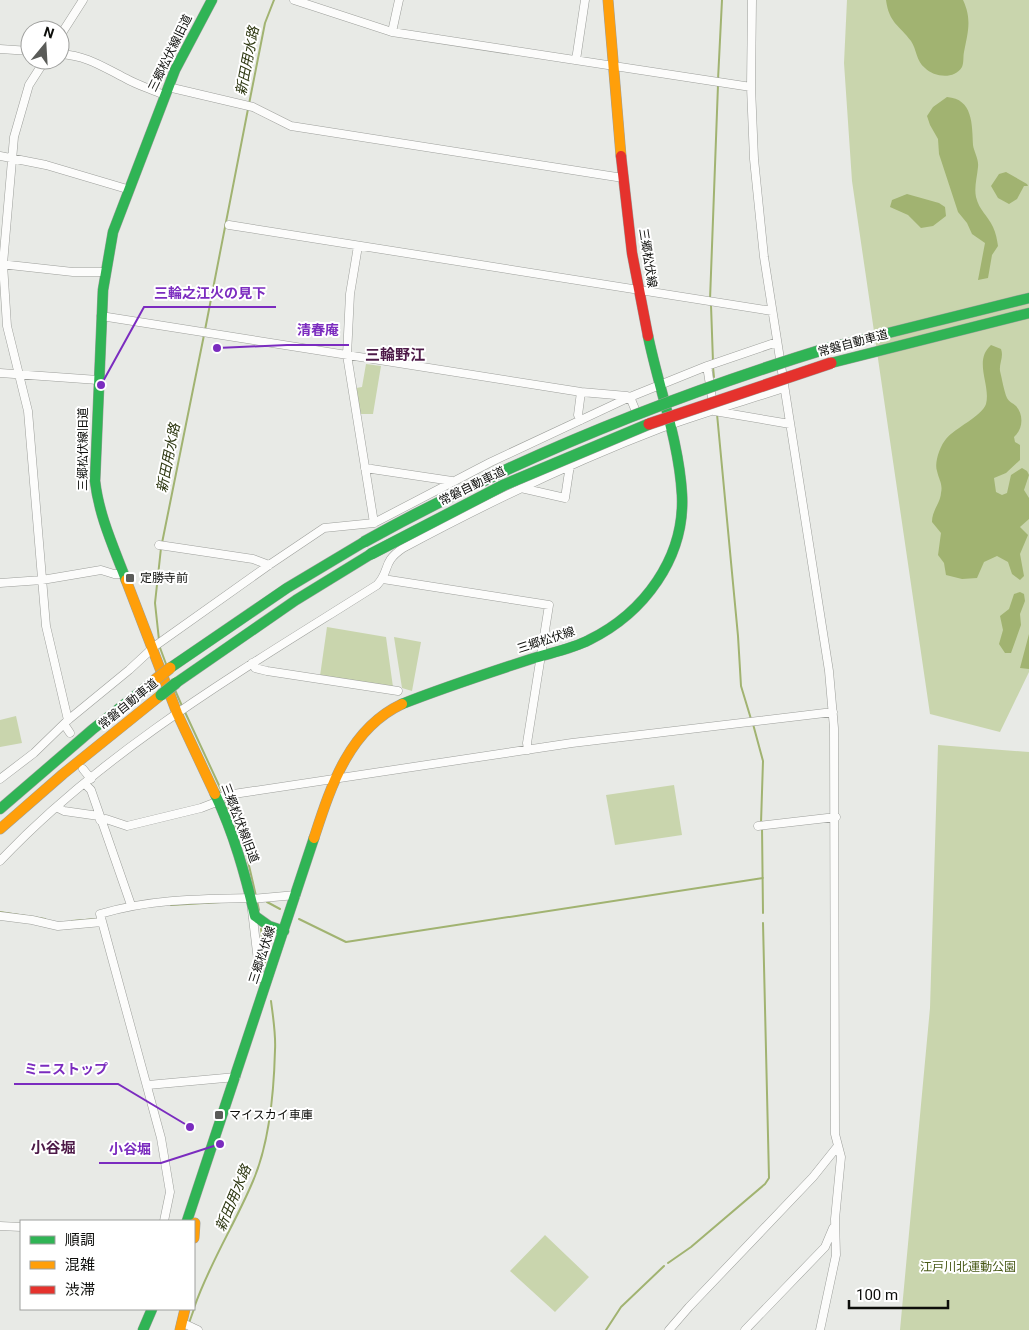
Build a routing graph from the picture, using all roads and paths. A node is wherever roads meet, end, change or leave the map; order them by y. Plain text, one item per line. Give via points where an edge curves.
1 (82, 0) edge
2 (212, 0) edge
3 (294, 0) edge
4 (399, 0) edge
5 (585, 0) edge
6 (608, 0) edge
7 (752, 0) edge
8 (70, 20) edge
9 (392, 32) junction
10 (0, 49) edge
11 (20, 50) edge
12 (70, 55) edge
13 (576, 60) junction
14 (614, 66) junction
15 (38, 70) edge
16 (751, 87) junction
17 (166, 91) junction
18 (0, 156) edge
19 (13, 158) junction
20 (623, 178) junction
21 (127, 189) junction
22 (229, 225) dead end
23 (358, 246) junction
24 (2, 264) edge
25 (105, 272) junction
26 (638, 289) junction
27 (1029, 298) edge
28 (772, 311) junction
29 (1029, 313) edge
30 (101, 316) junction
31 (777, 342) junction
32 (347, 355) junction
33 (712, 364) junction
34 (0, 373) edge
35 (19, 374) junction
36 (98, 380) junction
37 (659, 386) junction
38 (784, 388) junction
39 (581, 392) junction
40 (630, 397) junction
41 (717, 411) junction
42 (581, 420) junction
43 (790, 424) junction
44 (670, 425) junction
45 (563, 428) junction
46 (645, 434) junction
47 (574, 464) junction
48 (365, 468) junction
49 (453, 481) junction
50 (521, 488) junction
51 (472, 512) junction
52 (377, 521) junction
53 (163, 546) dead end
54 (396, 553) junction
55 (269, 564) junction
56 (125, 574) junction
57 (382, 579) junction
58 (42, 580) junction
59 (0, 583) edge
60 (157, 646) junction
61 (540, 657) junction
62 (252, 663) junction
63 (398, 691) dead end
64 (182, 710) junction
65 (833, 712) junction
66 (68, 727) junction
67 (528, 750) junction
68 (54, 762) junction
69 (83, 769) dead end
70 (334, 779) junction
71 (0, 780) edge
72 (88, 781) junction
73 (0, 798) edge
74 (221, 798) junction
75 (58, 808) junction
76 (0, 809) edge
77 (836, 817) junction
78 (100, 818) junction
79 (758, 826) dead end
80 (0, 831) edge
81 (0, 861) edge
82 (296, 895) junction
83 (253, 901) junction
84 (130, 905) junction
85 (0, 916) edge
86 (102, 922) junction
87 (284, 931) junction
88 (260, 978) dead end
89 (236, 1078) junction
90 (148, 1085) junction
91 (837, 1147) junction
92 (835, 1219) junction
93 (164, 1220) edge
94 (192, 1220) edge
95 (0, 1226) edge
96 (20, 1227) edge
97 (152, 1310) edge
98 (186, 1310) edge
99 (189, 1327) edge
100 (143, 1330) edge
101 (669, 1330) edge
102 (745, 1330) edge
103 (820, 1330) edge

1 - 8 street
2 - 17 main road, 三郷松伏線旧道 via 184,48
3 - 9 street
4 - 9 street
5 - 13 street
6 - 14 main road, 三郷松伏線
7 - 16 street
9 - 13 street
10 - 11 street
12 - 17 street via 96,61 126,79
13 - 14 street
14 - 16 street
14 - 20 main road, 三郷松伏線
15 - 19 street via 29,84 14,137
16 - 28 street via 757,198
17 - 20 street via 249,106 291,126
17 - 21 main road, 三郷松伏線旧道
18 - 19 street
19 - 21 street
19 - 24 street
20 - 26 main road, 三郷松伏線
21 - 25 main road, 三郷松伏線旧道 via 113,232
22 - 23 street
23 - 26 street
23 - 32 street via 350,294
24 - 25 street
24 - 35 street via 7,326
25 - 30 main road, 三郷松伏線旧道
26 - 28 street
26 - 37 main road, 三郷松伏線
27 - 68 main road, 常磐自動車道, bridge via 828,348 704,387 544,450 422,510 287,588 170,668
28 - 31 street
29 - 80 main road, 常磐自動車道, bridge via 831,363 709,401 550,464 429,523 296,600 176,683
30 - 32 street
30 - 36 main road, 三郷松伏線旧道
31 - 33 street
31 - 38 street
32 - 39 street
32 - 48 street
33 - 37 street
33 - 41 street
34 - 35 street
35 - 36 street
35 - 58 street via 28,411
36 - 56 main road, 三郷松伏線旧道 via 97,500
37 - 40 street
37 - 44 main road, 三郷松伏線
38 - 41 street
38 - 43 street
39 - 40 street
39 - 42 street via 578,415
40 - 42 street
40 - 46 street
41 - 43 street
41 - 44 street
42 - 45 street
43 - 65 street
44 - 46 street
44 - 61 main road, 三郷松伏線 via 680,477 682,516 665,570 646,600 613,628 588,641
45 - 47 street
45 - 49 street
46 - 47 street
47 - 50 street
47 - 50 street via 565,498
48 - 49 street
48 - 52 street
49 - 51 street
49 - 52 street
50 - 51 street
51 - 54 street
52 - 54 street
52 - 55 street via 324,528
53 - 55 street
54 - 57 street via 390,557
55 - 60 street
56 - 58 street via 101,570
56 - 60 main road, 三郷松伏線旧道
57 - 61 street via 548,605
57 - 62 street
58 - 59 street
58 - 66 street via 49,639
60 - 64 main road, 三郷松伏線旧道
60 - 66 street
61 - 67 street
61 - 70 main road, 三郷松伏線 via 400,705 382,716 358,739
62 - 63 street via 255,668 267,671
62 - 64 street
64 - 72 street via 156,726
64 - 74 main road, 三郷松伏線旧道
65 - 67 street
65 - 77 street
66 - 71 street
67 - 70 street
68 - 73 main road via 34,769
68 - 76 main road, 常磐自動車道
69 - 72 street
70 - 74 street
70 - 82 main road, 三郷松伏線
72 - 75 street
72 - 78 street
74 - 78 street via 201,808 127,826
74 - 83 main road, 三郷松伏線旧道
75 - 78 street
75 - 81 street
77 - 79 street
77 - 91 street
78 - 84 street
82 - 83 street
82 - 87 main road, 三郷松伏線
83 - 84 street via 181,900
83 - 87 main road via 259,920
83 - 88 street
84 - 86 street via 100,914
85 - 86 street via 58,926
86 - 90 street
87 - 89 main road, 三郷松伏線
89 - 90 street
89 - 94 main road, 三郷松伏線
90 - 93 street via 170,1192
91 - 92 street via 841,1157
91 - 101 street via 818,1172
92 - 102 street via 825,1247
92 - 103 street via 836,1255
95 - 96 street
97 - 100 main road
98 - 99 main road

